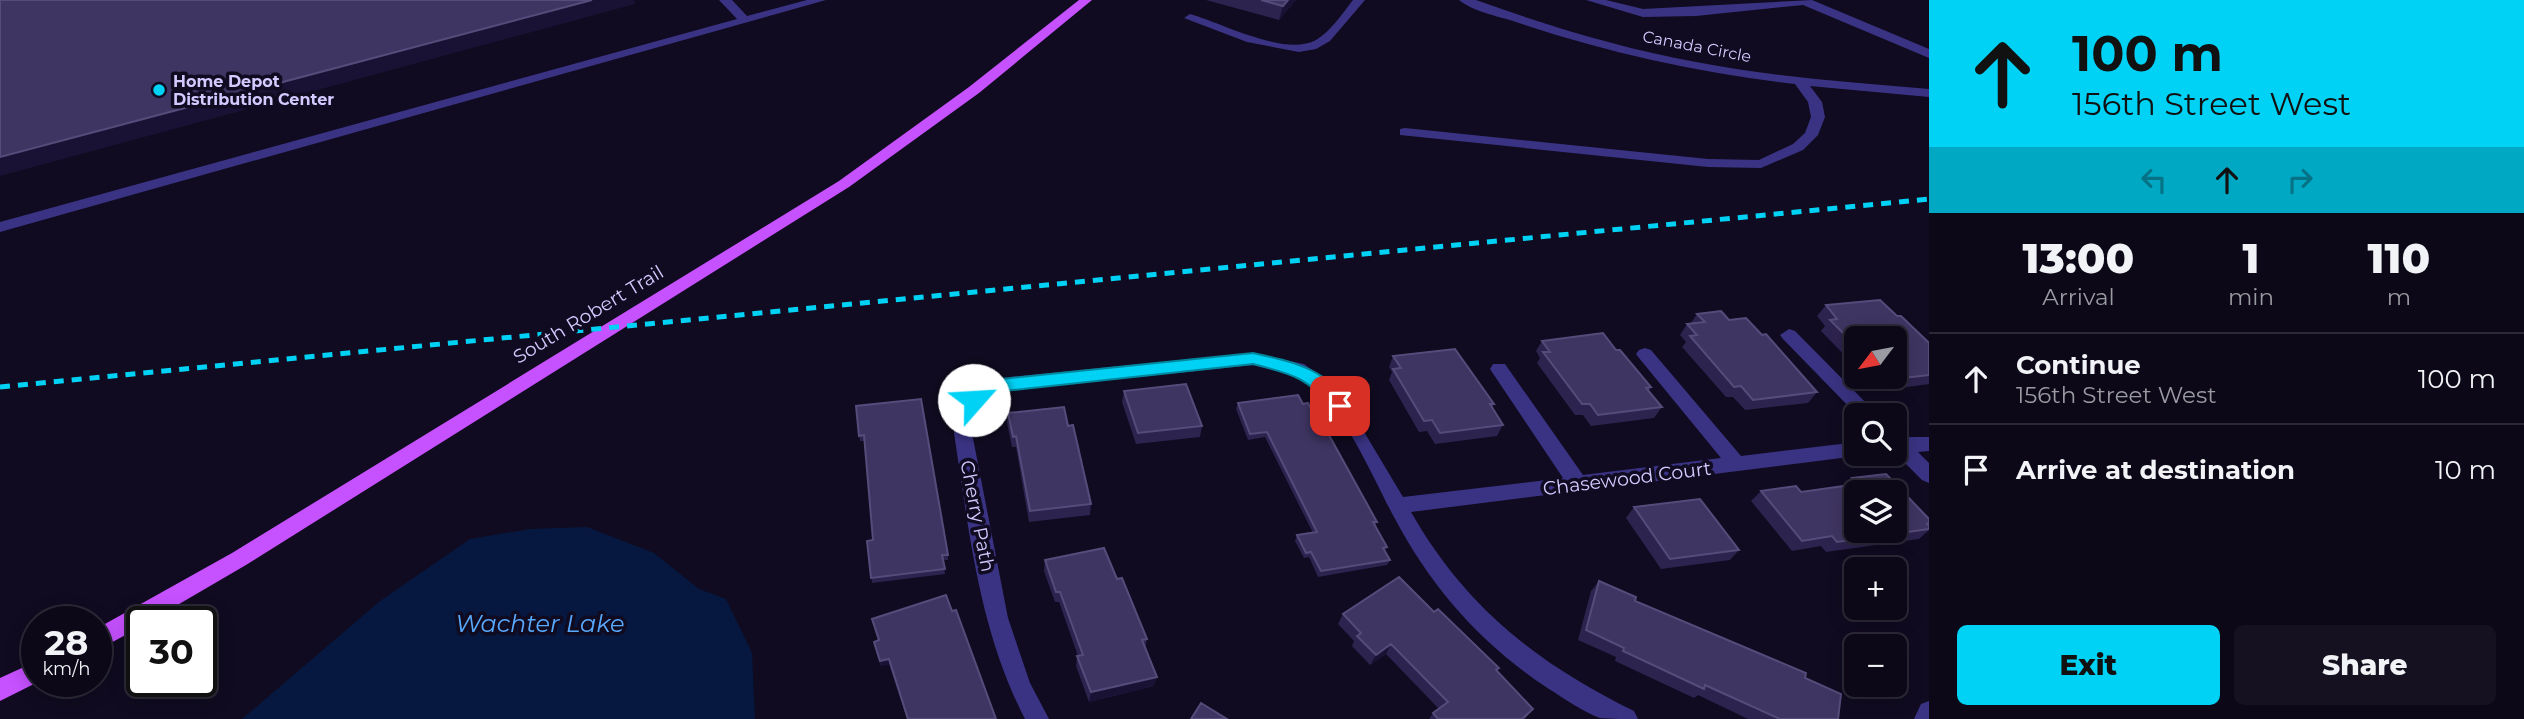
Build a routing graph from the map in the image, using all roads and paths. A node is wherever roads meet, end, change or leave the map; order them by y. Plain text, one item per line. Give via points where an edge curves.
1 (724, 0) edge
2 (820, 0) edge
3 (1086, 0) edge
4 (1359, 0) edge
5 (1465, 0) edge
6 (1592, 0) edge
7 (1804, 1) edge
8 (1190, 18) dead end
9 (745, 21) junction
10 (1929, 54) edge
11 (1799, 80) junction
12 (1929, 93) edge
13 (1405, 131) dead end
14 (0, 227) edge
15 (1789, 335) dead end
16 (1645, 354) dead end
17 (1499, 369) dead end
18 (1857, 403) edge
19 (1907, 443) edge
20 (1929, 444) edge
21 (1844, 451) edge
22 (1907, 454) edge
23 (1737, 464) junction
24 (1929, 475) edge
25 (1578, 484) junction
26 (1398, 506) junction
27 (112, 631) edge
28 (21, 679) edge
29 (0, 690) edge
30 (1929, 712) edge
31 (1037, 719) edge
32 (1626, 719) edge
33 (1926, 719) edge

1 - 9 street
2 - 9 street
3 - 27 main road, South Robert Trail via 963,98 844,184 239,559
4 - 8 street via 1329,36 1312,46 1284,48
5 - 11 street, Canada Circle via 1628,50 1708,68
6 - 7 street via 1643,13
7 - 10 street
9 - 14 street
11 - 12 street, Canada Circle
11 - 13 street via 1815,102 1818,117 1811,135 1798,147 1761,164 1708,163
15 - 18 street
16 - 23 street
17 - 25 street
19 - 20 street
21 - 23 street, Chasewood Court
22 - 24 street
23 - 25 street, Chasewood Court
25 - 26 street, Chasewood Court
26 - 31 street, Cherry Path via 1323,385 1283,364 1239,359 1001,385 974,400 965,415 963,433 997,617 1017,682
26 - 32 street via 1440,575 1481,623 1567,689
28 - 29 main road
30 - 33 street

